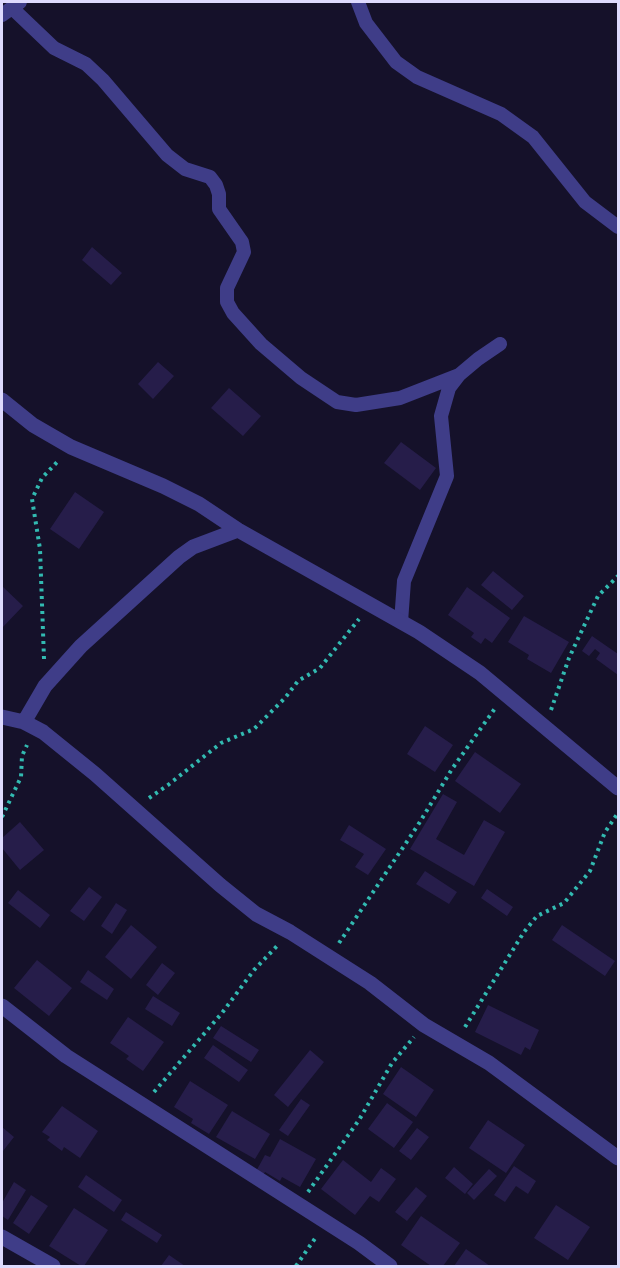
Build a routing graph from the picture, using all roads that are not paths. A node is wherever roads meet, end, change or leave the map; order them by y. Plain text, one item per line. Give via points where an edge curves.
1 (358, 2) edge
2 (11, 8) edge
3 (618, 227) edge
4 (500, 344) dead end
5 (459, 375) junction
6 (2, 400) edge
7 (238, 530) junction
8 (401, 622) junction
9 (2, 717) edge
10 (30, 725) junction
11 (618, 788) edge
12 (2, 1006) edge
13 (618, 1158) edge
14 (2, 1237) edge
15 (53, 1266) edge
16 (390, 1266) edge

1 - 3 lane via 366,22 396,62 417,77 501,114 533,137 585,202
2 - 5 lane via 54,48 86,64 103,80 166,155 185,169 210,177 219,194 219,208 242,242 244,252 227,288 227,302 261,344 301,378 337,402 356,405 400,398
4 - 5 lane
5 - 8 lane via 449,388 441,416 447,476 404,581
6 - 7 street via 33,425 71,447 163,486
7 - 8 street
7 - 10 street via 178,556 81,646 45,686
8 - 11 street via 480,673
9 - 10 street
10 - 13 street via 95,774 256,914 379,990 424,1026 489,1063
12 - 16 street via 66,1056
14 - 15 street

